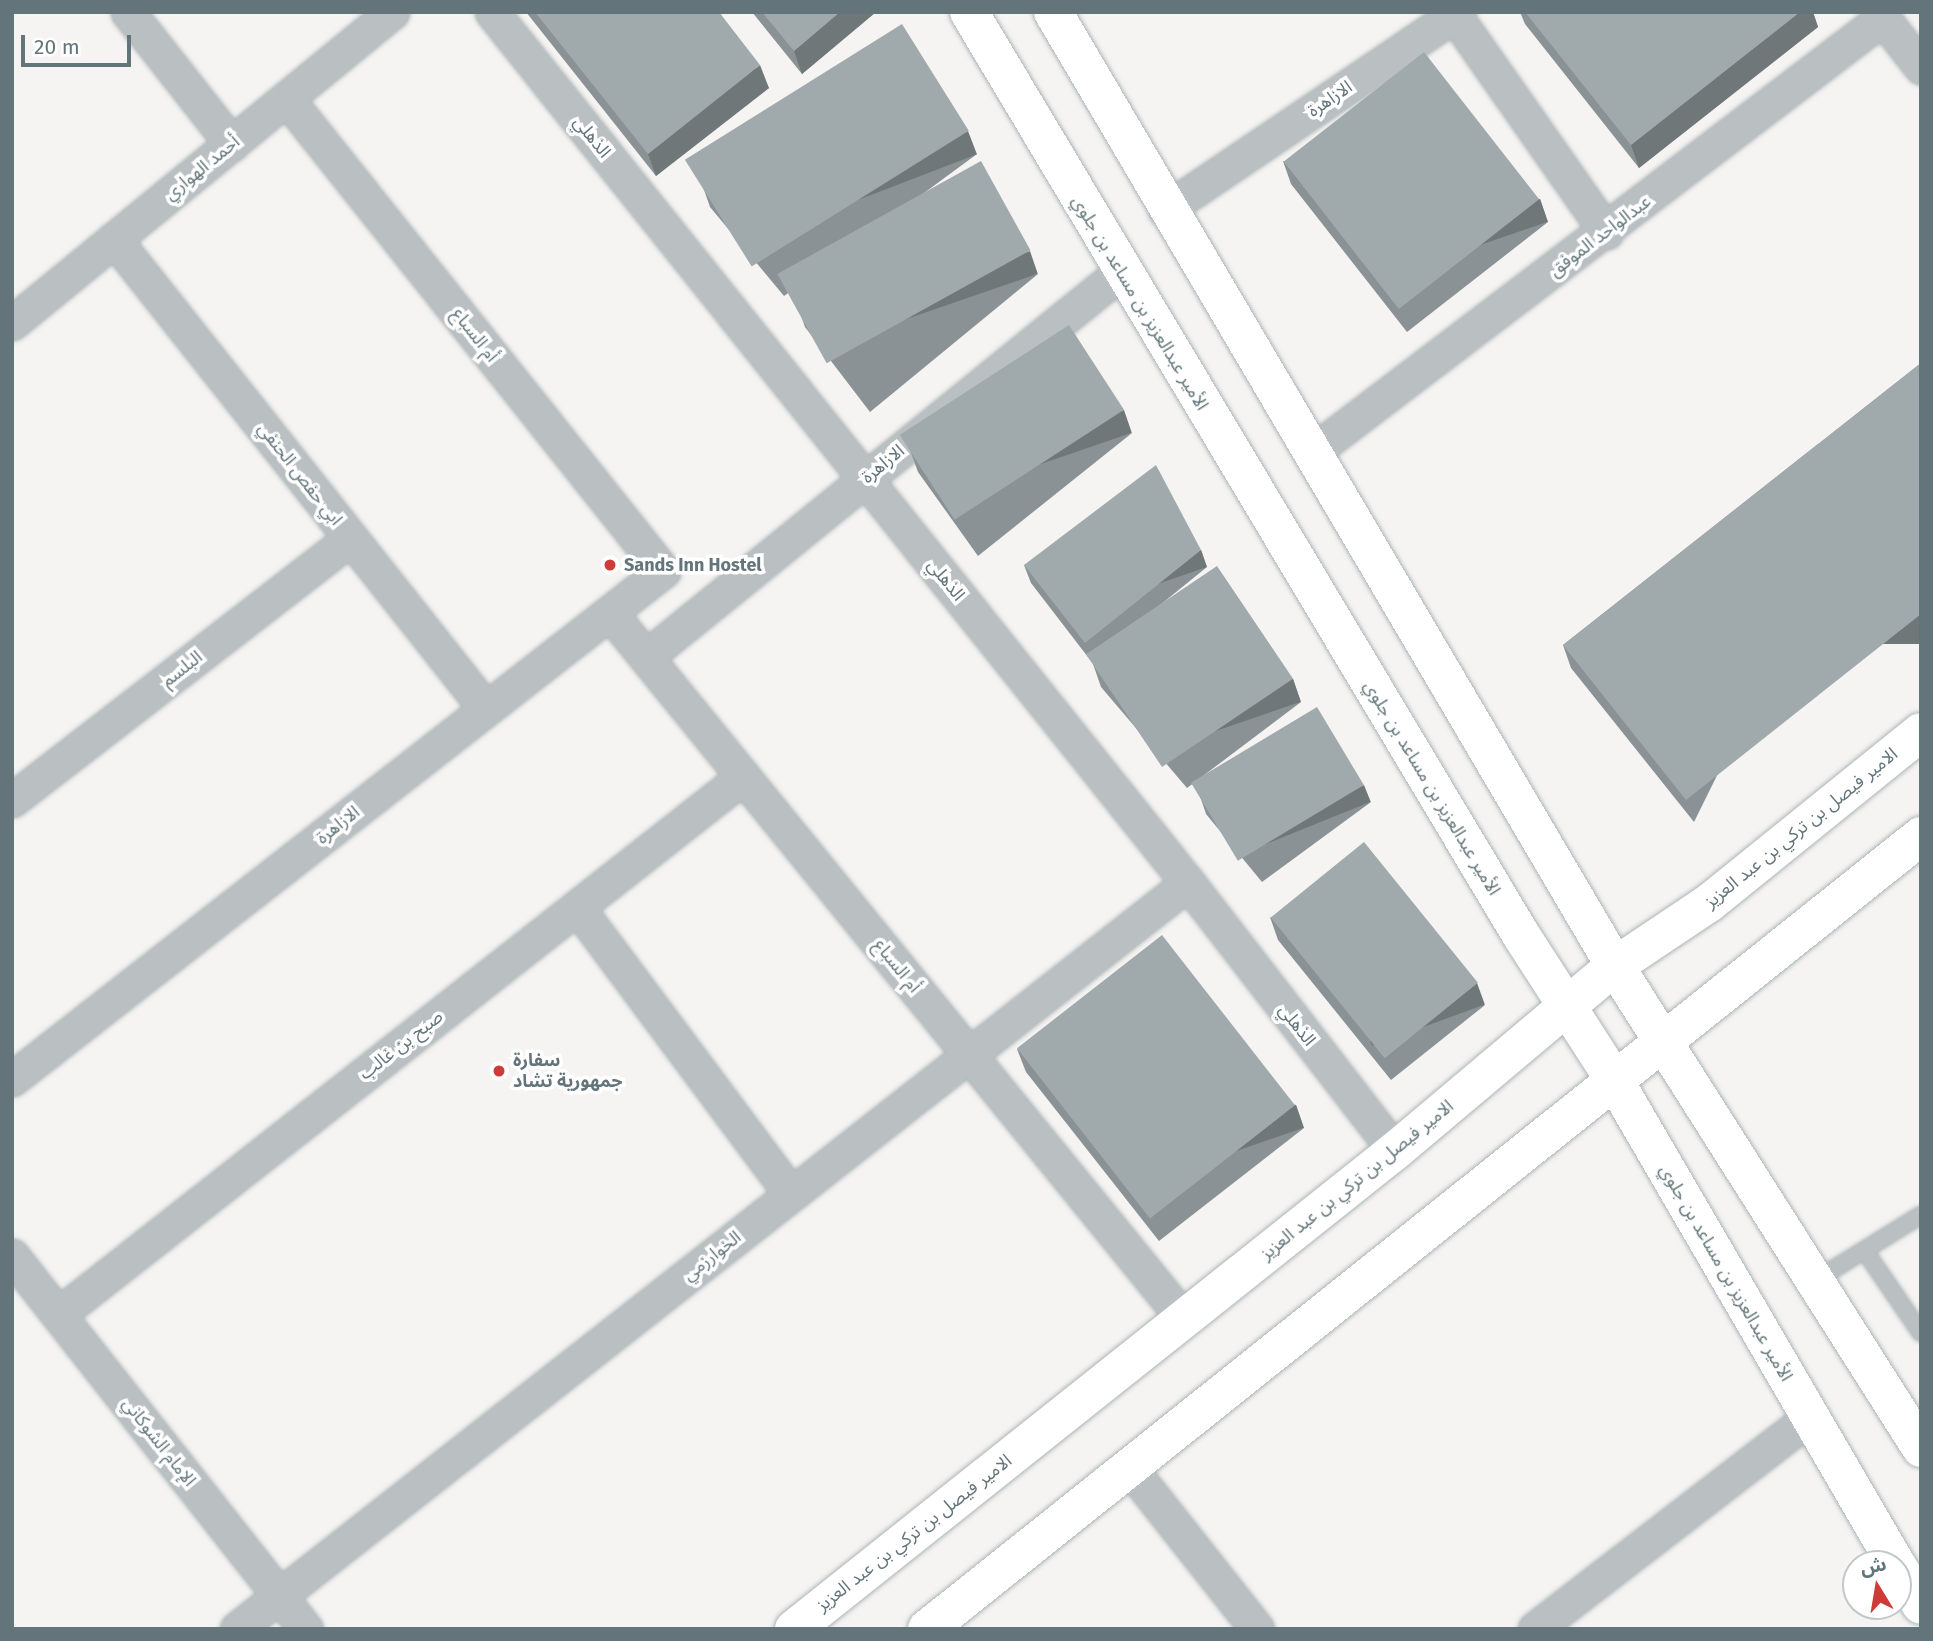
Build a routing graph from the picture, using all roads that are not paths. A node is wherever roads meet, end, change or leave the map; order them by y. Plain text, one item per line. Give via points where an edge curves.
1 (128, 12) edge
2 (392, 12) edge
3 (492, 12) edge
4 (969, 12) edge
5 (1053, 12) edge
6 (1457, 14) edge
7 (1881, 15) edge
8 (1921, 66) edge
9 (287, 99) junction
10 (232, 144) junction
11 (1165, 210) junction
12 (1606, 232) junction
13 (114, 239) junction
14 (1121, 272) junction
15 (12, 323) edge
16 (1315, 450) junction
17 (865, 478) junction
18 (351, 538) junction
19 (663, 571) joint
20 (610, 613) junction
21 (646, 657) junction
22 (486, 709) junction
23 (1921, 732) edge
24 (743, 776) junction
25 (12, 800) edge
26 (1921, 836) edge
27 (1188, 883) junction
28 (577, 907) junction
29 (1615, 966) junction
30 (1567, 1007) junction
31 (1663, 1040) junction
32 (969, 1055) junction
33 (1614, 1078) junction
34 (12, 1079) edge
35 (1395, 1151) junction
36 (791, 1194) junction
37 (1921, 1215) edge
38 (1866, 1251) junction
39 (12, 1256) edge
40 (1816, 1280) junction
41 (59, 1314) junction
42 (1184, 1319) junction
43 (1921, 1334) edge
44 (1809, 1418) junction
45 (1921, 1448) edge
46 (1129, 1467) junction
47 (1888, 1550) edge
48 (280, 1595) junction
49 (237, 1629) edge
50 (306, 1629) edge
51 (794, 1629) edge
52 (927, 1629) edge
53 (1256, 1629) edge
54 (1535, 1629) edge

1 - 10 street
2 - 9 street, أحمد الهواري
3 - 17 street, الذهلي
4 - 14 main road, الأمير عبدالعزيز بن مساعد بن جلوي
5 - 11 main road
6 - 11 street, الازاهرة
6 - 12 street
7 - 8 street
7 - 12 street, عبدالواحد الموفق
9 - 10 street, أحمد الهواري
9 - 19 street, أم السباع
10 - 13 street, أحمد الهواري
11 - 16 main road
12 - 16 street, عبدالواحد الموفق
13 - 15 street, أحمد الهواري
13 - 18 street, ابي حفص الحنفي
14 - 17 street, الازاهرة
14 - 30 main road, الأمير عبدالعزيز بن مساعد بن جلوي
16 - 29 main road
17 - 21 street, الازاهرة
17 - 27 street, الذهلي
18 - 22 street, ابي حفص الحنفي
18 - 25 street, البلسم
19 - 20 street, الازاهرة
20 - 21 street, أم السباع
20 - 22 street, الازاهرة
21 - 24 street, أم السباع
22 - 34 street, الازاهرة
23 - 29 main road, الامير فيصل بن تركي بن عبد العزيز via 1709,902
24 - 28 street, صبح بن غالب
24 - 32 street, أم السباع
26 - 31 main road
27 - 32 street, الخوارزمي
27 - 35 street, الذهلي
28 - 36 street
28 - 41 street, صبح بن غالب
29 - 30 main road, الامير فيصل بن تركي بن عبد العزيز
29 - 31 main road
30 - 33 main road, الأمير عبدالعزيز بن مساعد بن جلوي
30 - 35 main road, الامير فيصل بن تركي بن عبد العزيز
31 - 33 main road
31 - 40 main road
32 - 36 street, الخوارزمي
32 - 42 street, أم السباع
33 - 44 main road, الأمير عبدالعزيز بن مساعد بن جلوي
33 - 46 main road
35 - 42 main road, الامير فيصل بن تركي بن عبد العزيز
36 - 48 street, الخوارزمي
37 - 38 lane
38 - 40 lane
38 - 43 lane
39 - 41 street, الإمام الشوكاني
40 - 45 main road
41 - 48 street, الإمام الشوكاني
42 - 51 main road, الامير فيصل بن تركي بن عبد العزيز
44 - 47 main road, الأمير عبدالعزيز بن مساعد بن جلوي
44 - 54 street
46 - 52 main road
46 - 53 street
48 - 49 street, الخوارزمي
48 - 50 street, الإمام الشوكاني

